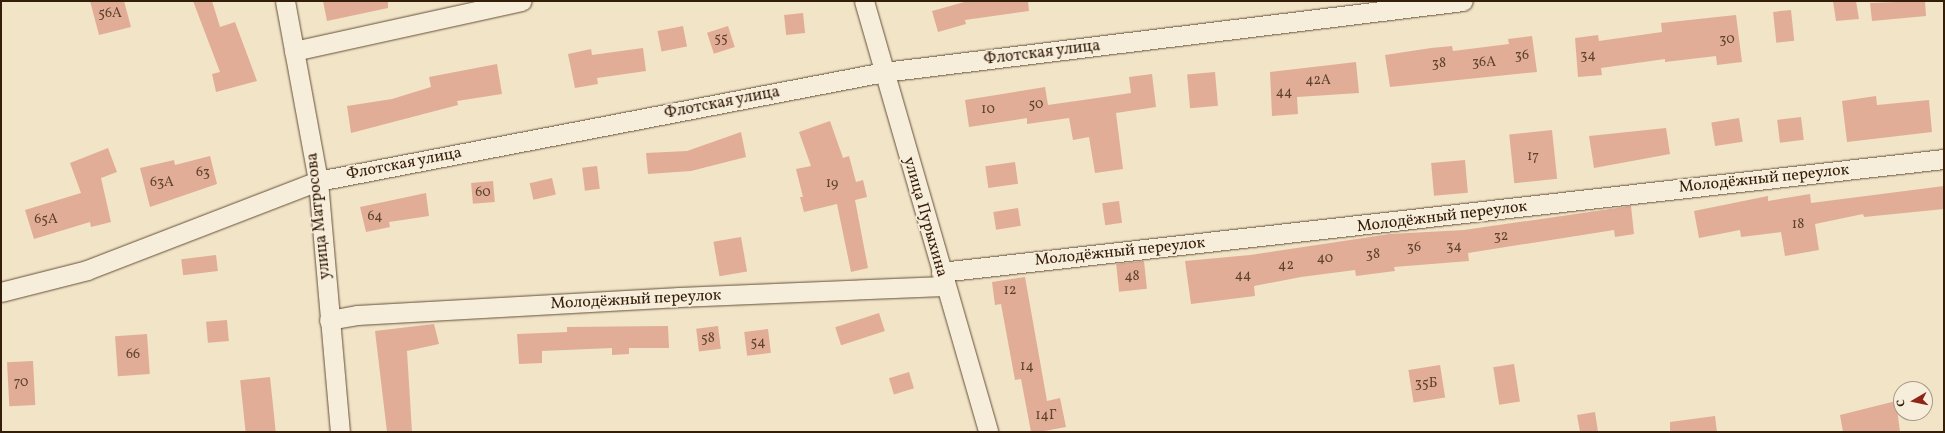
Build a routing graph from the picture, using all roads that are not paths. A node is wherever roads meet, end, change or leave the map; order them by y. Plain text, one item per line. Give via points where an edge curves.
1 (285, 1) edge
2 (522, 1) edge
3 (864, 1) edge
4 (1463, 1) edge
5 (294, 51) junction
6 (884, 72) junction
7 (1944, 159) edge
8 (318, 181) junction
9 (942, 279) junction
10 (1, 292) edge
11 (329, 320) junction
12 (340, 432) edge
13 (988, 432) edge

1 - 5 street, улица Матросова
2 - 5 street
3 - 6 street, улица Пурыхина
4 - 6 street, Флотская улица
5 - 8 street, улица Матросова
6 - 8 street, Флотская улица
6 - 9 street, улица Пурыхина
7 - 9 street, Молодёжный переулок
8 - 10 street, Флотская улица via 87,270
8 - 11 street, улица Матросова
9 - 11 street, Молодёжный переулок via 357,315
9 - 13 street, улица Пурыхина
11 - 12 street, улица Матросова

